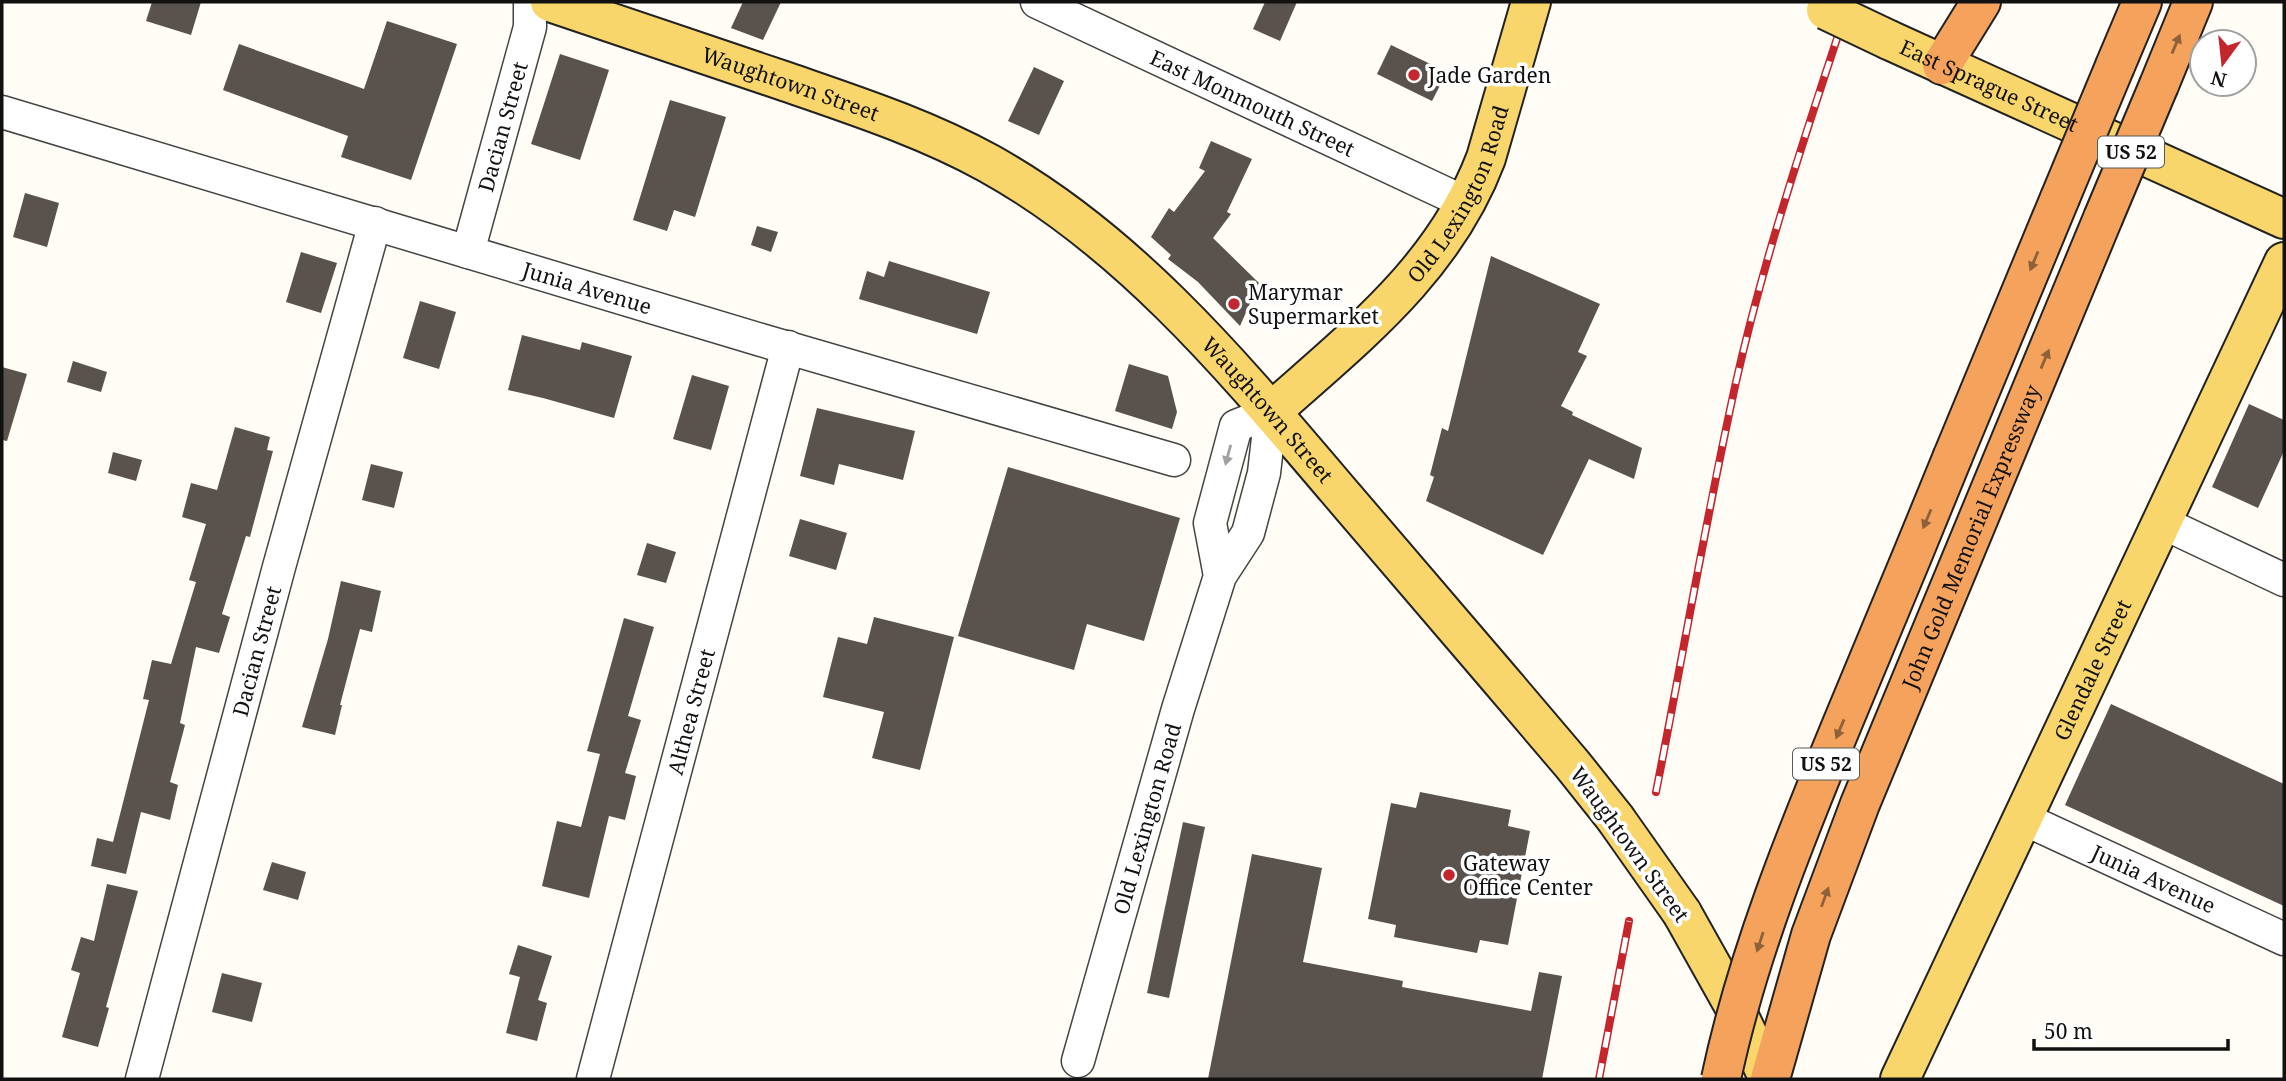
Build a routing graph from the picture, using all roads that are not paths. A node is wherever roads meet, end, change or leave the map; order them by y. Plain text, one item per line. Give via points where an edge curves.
1 (530, 2) edge
2 (550, 2) edge
3 (1037, 2) edge
4 (1531, 2) edge
5 (1981, 2) edge
6 (2142, 2) edge
7 (2193, 2) edge
8 (1818, 6) edge
9 (1942, 65) junction
10 (2, 112) edge
11 (1466, 203) junction
12 (2284, 219) edge
13 (375, 223) junction
14 (468, 252) junction
15 (2284, 262) edge
16 (788, 347) junction
17 (1271, 412) junction
18 (1174, 460) dead end
19 (2161, 522) junction
20 (2284, 580) edge
21 (2022, 818) junction
22 (2284, 939) edge
23 (1077, 1061) dead end
24 (142, 1079) edge
25 (593, 1079) edge
26 (1721, 1079) edge
27 (1770, 1079) edge
28 (1900, 1079) edge

1 - 14 street, Dacian Street via 530,27
2 - 17 main road, Waughtown Street via 875,112 989,164 1031,189 1121,256
3 - 11 street, East Monmouth Street
4 - 11 main road, Old Lexington Road via 1486,159
5 - 9 highway
6 -> 26 highway, US 52, bridge via 1816,786 1748,977
27 -> 7 highway, John Gold Memorial Expressway / US 52, bridge via 1804,957 1835,872
8 - 9 main road, East Sprague Street, bridge
9 - 12 main road, East Sprague Street
10 - 13 street, Junia Avenue
11 - 17 main road, Old Lexington Road via 1436,252 1394,301
13 - 14 street, Junia Avenue
13 - 24 street, Dacian Street
14 - 16 street, Junia Avenue
15 - 19 main road, Glendale Street
16 - 18 street, Junia Avenue
16 - 25 street, Althea Street
17 - 23 street, Old Lexington Road via 1264,473 1248,533 1220,576
17 - 27 main road, Waughtown Street, bridge via 1615,818 1682,913
19 - 20 street
19 - 21 main road, Glendale Street
21 - 22 street, Junia Avenue
21 - 28 main road, Glendale Street

